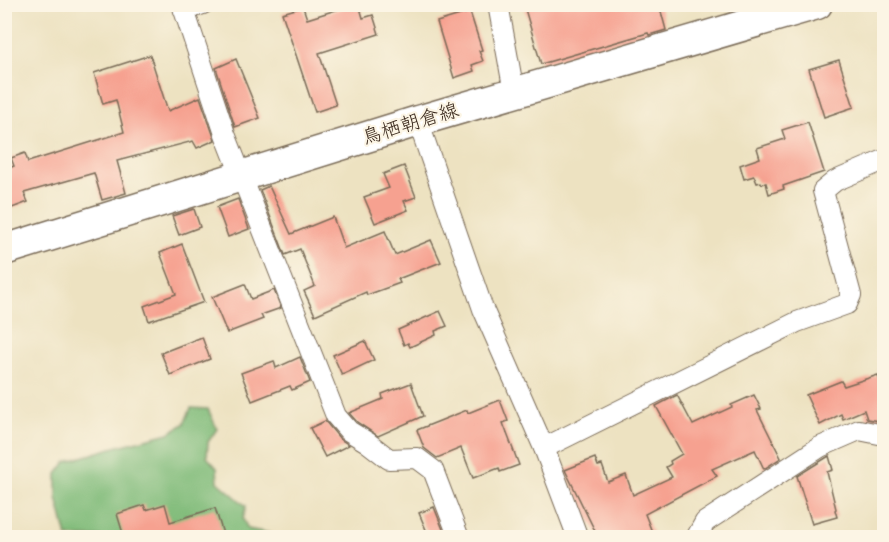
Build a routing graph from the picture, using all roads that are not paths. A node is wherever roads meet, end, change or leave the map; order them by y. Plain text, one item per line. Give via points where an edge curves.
1 (498, 4) edge
2 (817, 4) edge
3 (190, 6) edge
4 (514, 92) junction
5 (418, 121) junction
6 (885, 160) edge
7 (242, 175) junction
8 (4, 250) edge
9 (885, 435) edge
10 (544, 448) junction
11 (459, 537) edge
12 (578, 537) edge
13 (696, 537) edge

1 - 4 street
2 - 4 main road, 鳥栖朝倉線
3 - 7 street via 209,91
4 - 5 main road, 鳥栖朝倉線
5 - 7 main road, 鳥栖朝倉線
5 - 10 street via 483,309
6 - 10 street via 823,191 850,295 846,304 797,322
7 - 8 main road, 鳥栖朝倉線
7 - 11 street via 336,416 349,431 389,459 417,458 433,470
9 - 13 street via 859,430 820,447 713,516
10 - 12 street

